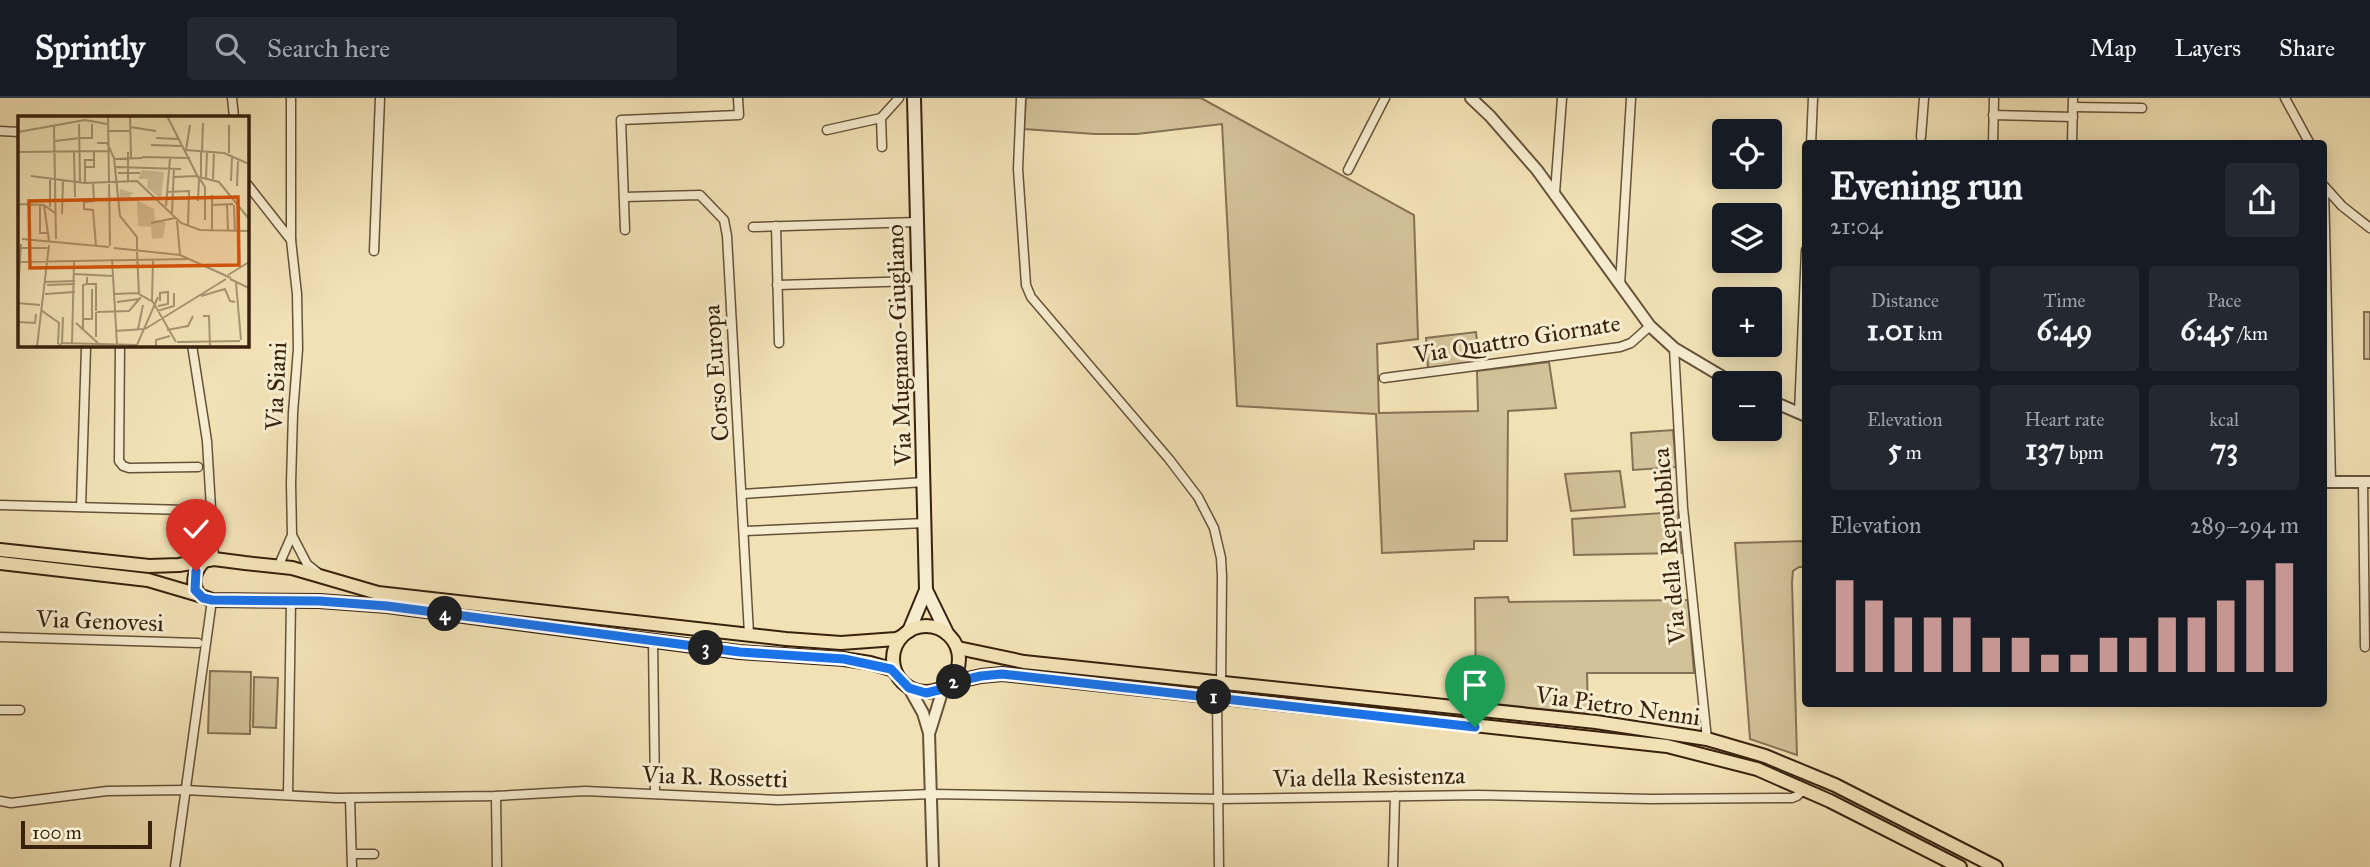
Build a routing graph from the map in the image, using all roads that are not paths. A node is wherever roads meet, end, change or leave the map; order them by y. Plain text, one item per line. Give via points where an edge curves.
1 (232, 98) edge
2 (291, 98) edge
3 (380, 98) edge
4 (738, 98) edge
5 (899, 98) edge
6 (914, 98) edge
7 (1021, 98) edge
8 (1385, 98) edge
9 (1471, 98) edge
10 (1562, 98) edge
11 (1631, 98) edge
12 (1813, 98) edge
13 (1924, 98) edge
14 (1994, 98) edge
15 (2284, 98) edge
16 (2073, 107) edge
17 (2142, 108) dead end
18 (1993, 115) junction
19 (234, 116) edge
20 (881, 118) junction
21 (827, 130) dead end
22 (0, 131) edge
23 (18, 132) edge
24 (1921, 137) dead end
25 (1811, 140) edge
26 (1993, 140) edge
27 (2072, 140) edge
28 (2307, 140) edge
29 (882, 147) dead end
30 (1348, 170) dead end
31 (248, 185) edge
32 (2327, 190) edge
33 (1555, 193) junction
34 (624, 197) junction
35 (917, 222) junction
36 (776, 226) junction
37 (753, 227) dead end
38 (2370, 228) edge
39 (625, 230) dead end
40 (291, 240) junction
41 (374, 251) dead end
42 (918, 281) junction
43 (777, 285) junction
44 (1620, 285) junction
45 (1650, 326) junction
46 (779, 342) dead end
47 (120, 346) edge
48 (192, 346) edge
49 (86, 348) dead end
50 (1674, 348) junction
51 (1713, 371) edge
52 (1384, 379) dead end
53 (1782, 406) edge
54 (2327, 408) edge
55 (1802, 415) edge
56 (198, 467) dead end
57 (924, 482) junction
58 (2328, 482) edge
59 (2367, 482) edge
60 (743, 494) junction
61 (0, 505) edge
62 (81, 507) junction
63 (186, 510) dead end
64 (925, 523) junction
65 (745, 531) junction
66 (292, 535) junction
67 (0, 550) edge
68 (209, 561) junction
69 (0, 563) edge
70 (278, 566) junction
71 (303, 572) junction
72 (325, 579) junction
73 (926, 590) junction
74 (199, 594) junction
75 (212, 600) junction
76 (293, 601) junction
77 (947, 632) junction
78 (749, 634) junction
79 (905, 634) junction
80 (0, 637) edge
81 (653, 641) junction
82 (198, 643) dead end
83 (958, 648) junction
84 (2366, 650) edge
85 (895, 673) junction
86 (1220, 683) junction
87 (947, 686) junction
88 (909, 688) junction
89 (1217, 698) junction
90 (0, 710) edge
91 (20, 710) dead end
92 (929, 733) junction
93 (1707, 739) junction
94 (1804, 789) junction
95 (185, 790) junction
96 (655, 793) junction
97 (288, 794) junction
98 (932, 794) junction
99 (496, 796) junction
100 (1395, 796) junction
101 (350, 797) junction
102 (1219, 799) junction
103 (0, 801) edge
104 (352, 853) junction
105 (374, 854) dead end
106 (175, 867) edge
107 (352, 867) edge
108 (497, 867) edge
109 (933, 867) edge
110 (1219, 867) edge
111 (1393, 867) edge
112 (1961, 867) edge
113 (1996, 867) edge

1 - 19 street
2 - 40 street, Via Siani
3 - 41 street
4 - 34 street via 739,116 621,120
5 - 20 street
6 - 35 main road, Via Mugnano-Giugliano
7 - 86 street via 1018,169 1026,285 1031,298 1170,459 1214,528 1222,558
8 - 30 street
9 - 33 street
10 - 33 street
11 - 44 street
12 - 25 street
13 - 24 street
14 - 18 street
15 - 28 street
16 - 17 street
16 - 18 street
16 - 27 street
18 - 26 street
20 - 21 street
20 - 29 street
22 - 23 street
31 - 40 street
32 - 38 street
33 - 44 street
34 - 39 street
34 - 60 street, Corso Europa via 700,195 724,220
35 - 36 street
35 - 42 main road, Via Mugnano-Giugliano
36 - 37 street
36 - 43 street
40 - 66 street, Via Siani via 298,349
42 - 43 street
42 - 57 main road, Via Mugnano-Giugliano
43 - 46 street
44 - 45 street
45 - 50 street
45 - 52 street, Via Quattro Giornate via 1620,348
47 - 56 street via 122,466
48 - 68 street via 207,441
49 - 62 street
50 - 51 street
50 - 93 street, Via della Repubblica via 1683,508
53 - 55 street
54 - 58 street
57 - 60 street
57 - 64 main road, Via Mugnano-Giugliano
58 - 59 street
59 - 84 street
60 - 65 street, Corso Europa
61 - 62 street
62 - 63 street
64 - 65 street
64 - 73 main road, Via Mugnano-Giugliano
65 - 78 street, Corso Europa
66 - 70 street
66 - 72 street via 307,564
67 - 68 main road via 149,566
68 - 70 main road
68 - 74 main road via 194,576
69 - 74 main road via 148,580
70 - 71 main road
71 - 72 main road
71 - 76 main road via 306,586
72 - 78 main road via 378,593
73 - 77 main road, Via Mugnano-Giugliano
73 - 79 main road, Via Mugnano-Giugliano
74 - 75 main road
75 - 76 main road
75 - 95 street
76 - 81 main road via 387,606
76 - 97 street
77 - 79 main road via 928,626
77 - 83 main road
78 - 79 main road via 841,643 896,639
79 - 85 main road via 893,654
80 - 82 street, Via Genovesi
81 - 85 main road via 844,659
81 - 96 street
83 - 86 main road, Via Pietro Nenni via 1024,662
83 - 87 main road via 959,667
85 - 88 main road
86 - 93 main road, Via Pietro Nenni via 1596,722
87 - 88 main road via 926,693
87 - 89 main road, Via Pietro Nenni via 1002,674
87 - 92 street
88 - 92 street
89 - 94 main road, Via Pietro Nenni via 1667,746 1757,769
89 - 102 street
90 - 91 street
92 - 98 street
93 - 113 main road, Via Pietro Nenni via 1765,756 1835,785
94 - 100 street, Via della Resistenza via 1792,798
94 - 112 main road, Via Pietro Nenni
95 - 97 street, Via R. Rossetti
95 - 103 street, Via R. Rossetti via 107,791
95 - 106 street
96 - 98 street, Via R. Rossetti via 778,800
96 - 99 street, Via R. Rossetti
97 - 101 street, Via R. Rossetti
98 - 102 street, Via della Resistenza
98 - 109 street
99 - 101 street, Via R. Rossetti
99 - 108 street
100 - 102 street, Via della Resistenza
100 - 111 street
101 - 104 street
102 - 110 street
104 - 105 street
104 - 107 street

